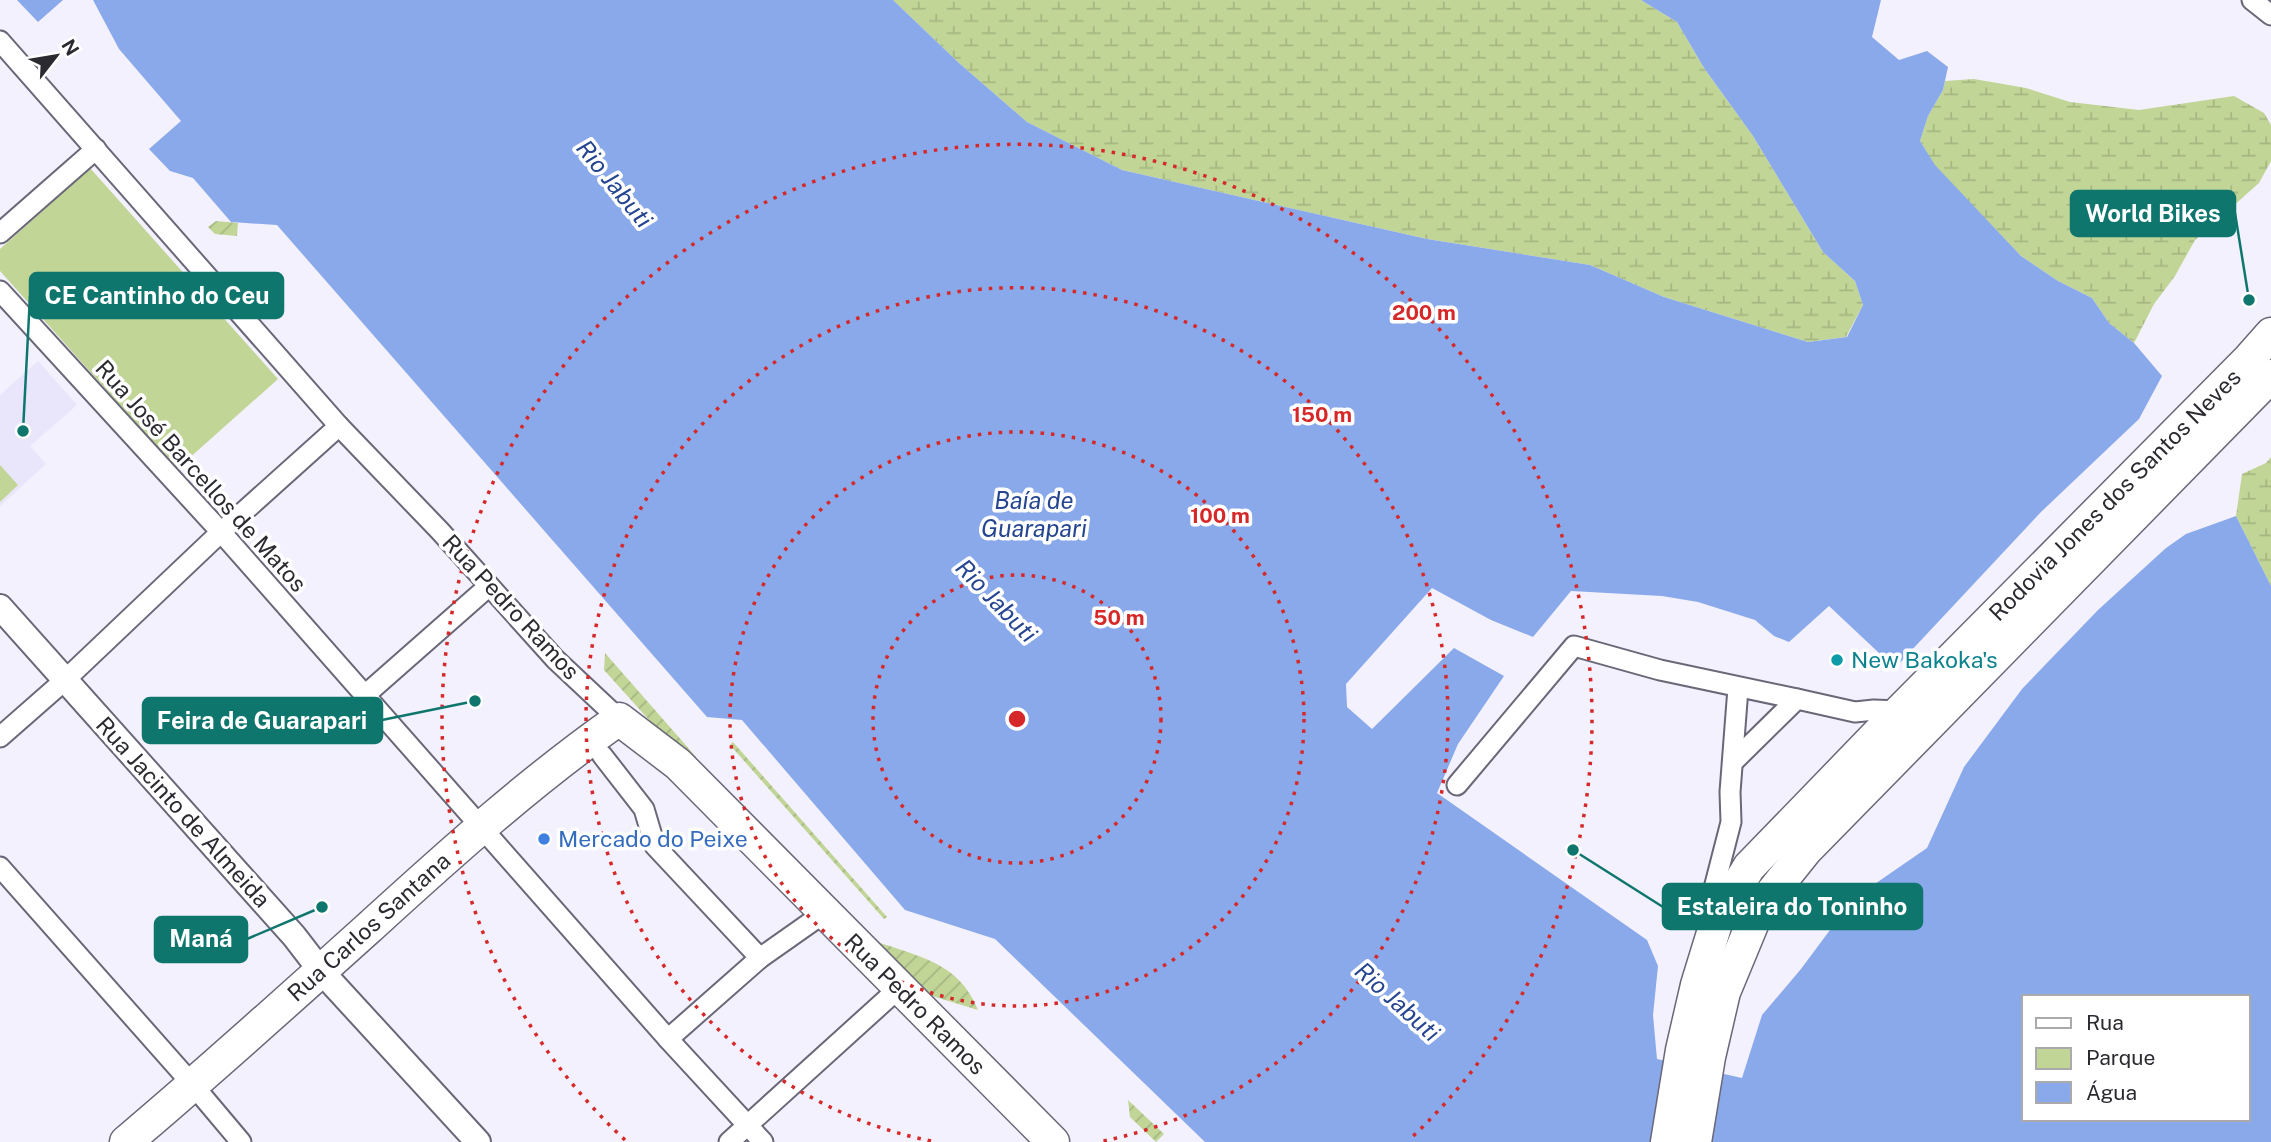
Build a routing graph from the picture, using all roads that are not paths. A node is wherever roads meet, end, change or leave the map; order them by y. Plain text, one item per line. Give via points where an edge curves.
1 (2252, 0) edge
2 (2271, 14) edge
3 (0, 41) edge
4 (96, 149) junction
5 (0, 233) edge
6 (0, 291) edge
7 (2271, 334) edge
8 (2271, 376) edge
9 (339, 426) junction
10 (221, 532) junction
11 (489, 586) junction
12 (0, 607) edge
13 (65, 680) junction
14 (1738, 688) junction
15 (364, 696) junction
16 (1797, 699) junction
17 (1900, 711) junction
18 (619, 719) junction
19 (0, 737) edge
20 (601, 755) dead end
21 (1734, 761) junction
22 (1457, 785) dead end
23 (482, 826) junction
24 (0, 867) edge
25 (824, 913) junction
26 (1717, 920) junction
27 (760, 958) junction
28 (321, 971) junction
29 (900, 988) junction
30 (668, 1040) junction
31 (1695, 1054) junction
32 (193, 1085) junction
33 (748, 1126) junction
34 (126, 1142) edge
35 (241, 1142) edge
36 (478, 1142) edge
37 (729, 1142) edge
38 (763, 1142) edge
39 (1054, 1142) edge
40 (1667, 1142) edge
41 (1695, 1142) edge

1 - 2 street
3 - 4 street, Rua Pedro Ramos
4 - 5 street
4 - 9 street, Rua Pedro Ramos
6 - 10 street, Rua José Barcellos de Matos
7 - 17 main road, Rodovia Jones dos Santos Neves
8 - 31 main road, Rodovia Jones dos Santos Neves via 1806,850 1758,910
9 - 10 street
9 - 11 street, Rua Pedro Ramos
10 - 13 street
10 - 15 street, Rua José Barcellos de Matos
11 - 15 street
11 - 18 street, Rua Pedro Ramos via 555,659
12 - 13 street, Rua Jacinto de Almeida
13 - 19 street
13 - 28 street, Rua Jacinto de Almeida
14 - 16 street
14 - 21 street
14 - 22 street via 1574,646
15 - 23 street, Rua José Barcellos de Matos
16 - 17 street via 1855,712
16 - 21 street
17 - 26 main road, Rodovia Jones dos Santos Neves via 1749,867
18 - 23 main road, Rua Carlos Santana
18 - 25 main road, Rua Pedro Ramos via 678,764
20 - 27 street via 644,808 655,846
21 - 26 street via 1731,822 1713,892
23 - 28 main road, Rua Carlos Santana
23 - 30 street, Rua José Barcellos de Matos
24 - 32 street
25 - 27 street
25 - 29 main road, Rua Pedro Ramos
26 - 31 main road, Rodovia Jones dos Santos Neves via 1697,985
27 - 30 street
28 - 32 main road, Rua Carlos Santana
28 - 36 street, Rua Jacinto de Almeida
29 - 33 street
29 - 39 main road, Rua Pedro Ramos
30 - 33 street, Rua José Barcellos de Matos
31 - 40 main road, Rodovia Jones dos Santos Neves
31 - 41 main road, Rodovia Jones dos Santos Neves
32 - 34 main road, Rua Carlos Santana
32 - 35 street
33 - 37 street
33 - 38 street, Rua José Barcellos de Matos

